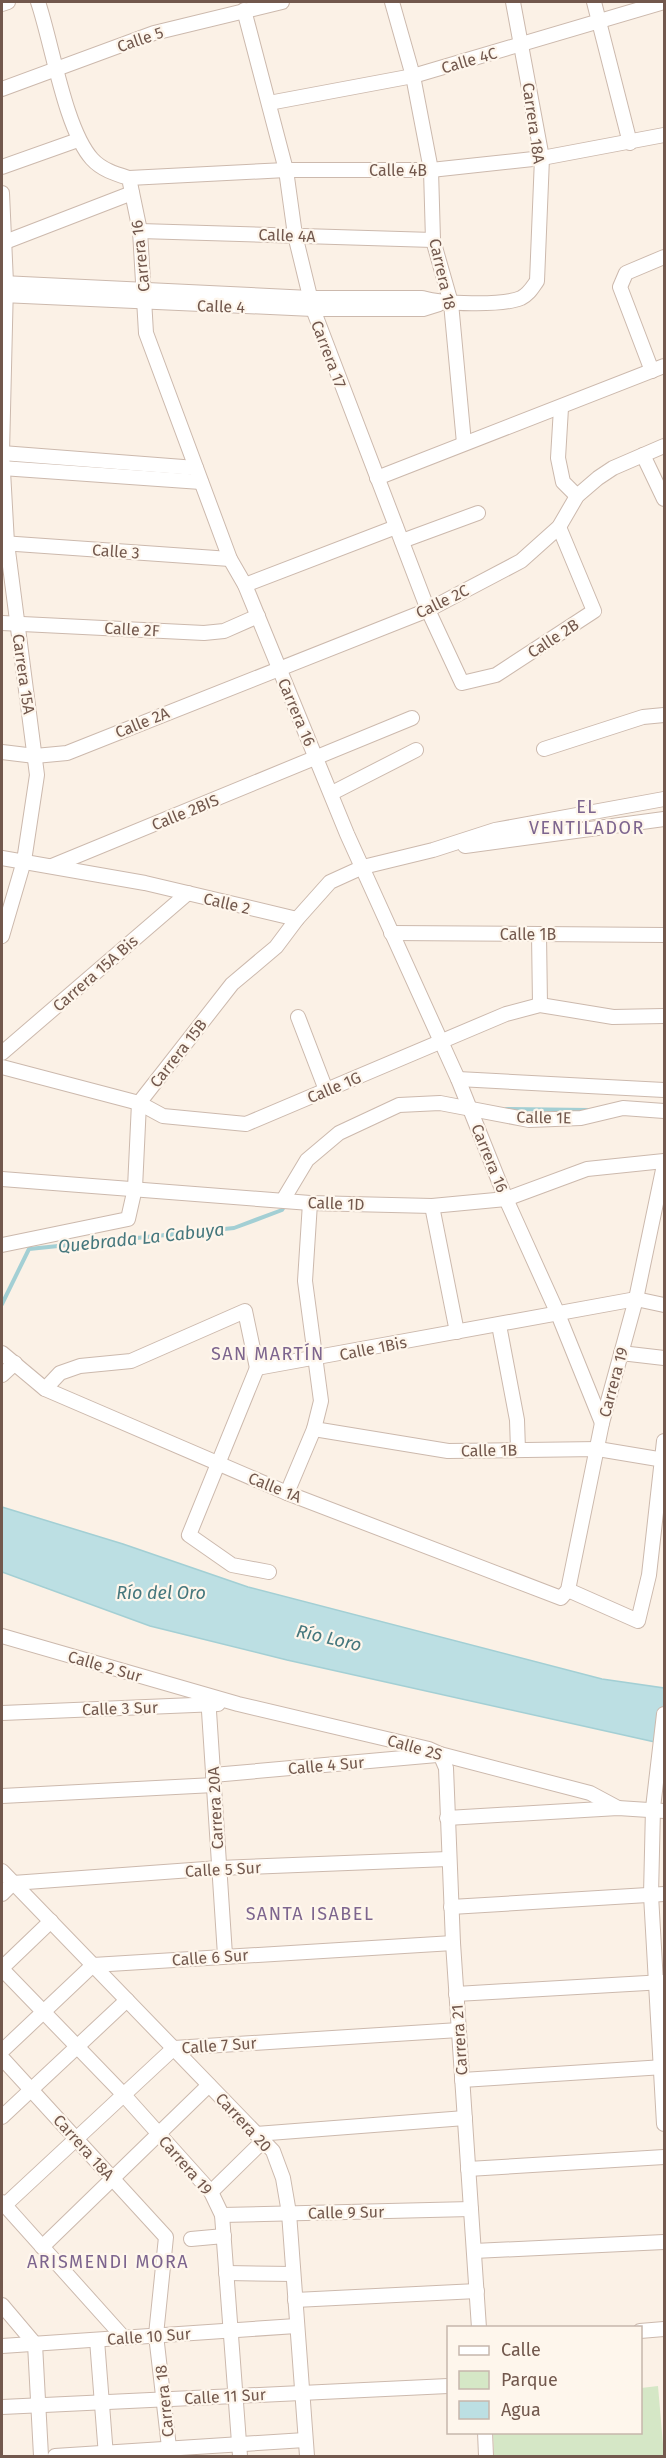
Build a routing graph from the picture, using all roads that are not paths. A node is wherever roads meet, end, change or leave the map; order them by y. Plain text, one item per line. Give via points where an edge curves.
1 (8, 2) edge
2 (38, 2) edge
3 (282, 2) edge
4 (392, 2) edge
5 (513, 2) edge
6 (594, 2) edge
7 (664, 2) edge
8 (2, 4) edge
9 (244, 10) junction
10 (600, 20) junction
11 (522, 45) junction
12 (57, 68) junction
13 (412, 76) junction
14 (2, 89) edge
15 (269, 103) junction
16 (664, 135) edge
17 (78, 140) junction
18 (630, 143) junction
19 (542, 158) junction
20 (2, 167) edge
21 (286, 170) junction
22 (431, 170) junction
23 (129, 178) junction
24 (2, 193) edge
25 (132, 193) junction
26 (140, 231) junction
27 (295, 235) junction
28 (433, 240) junction
29 (6, 242) junction
30 (664, 257) edge
31 (537, 281) joint
32 (3, 289) edge
33 (144, 297) junction
34 (311, 303) junction
35 (445, 304) junction
36 (658, 368) edge
37 (561, 408) junction
38 (465, 444) junction
39 (664, 446) edge
40 (643, 455) junction
41 (2, 461) edge
42 (196, 468) junction
43 (377, 478) junction
44 (201, 482) junction
45 (578, 496) junction
46 (664, 497) edge
47 (478, 513) dead end
48 (396, 527) junction
49 (559, 527) junction
50 (402, 541) junction
51 (4, 543) edge
52 (230, 559) junction
53 (245, 585) junction
54 (428, 610) junction
55 (258, 616) junction
56 (2, 623) edge
57 (18, 624) junction
58 (279, 667) junction
59 (462, 683) joint
60 (664, 715) edge
61 (412, 718) dead end
62 (544, 749) dead end
63 (416, 750) dead end
64 (2, 752) edge
65 (35, 756) junction
66 (317, 759) junction
67 (332, 793) junction
68 (664, 799) edge
69 (664, 819) edge
70 (433, 850) junction
71 (2, 858) edge
72 (24, 861) junction
73 (52, 866) junction
74 (363, 867) junction
75 (188, 893) junction
76 (297, 919) junction
77 (391, 933) junction
78 (539, 934) junction
79 (664, 935) edge
80 (2, 936) edge
81 (540, 1005) junction
82 (664, 1016) edge
83 (298, 1017) dead end
84 (441, 1042) junction
85 (2, 1053) edge
86 (2, 1067) edge
87 (458, 1079) junction
88 (326, 1090) junction
89 (664, 1090) edge
90 (139, 1103) junction
91 (469, 1107) junction
92 (664, 1112) edge
93 (664, 1163) edge
94 (2, 1179) edge
95 (135, 1188) junction
96 (506, 1199) junction
97 (284, 1200) junction
98 (310, 1203) junction
99 (660, 1204) edge
100 (432, 1206) junction
101 (2, 1245) edge
102 (636, 1299) junction
103 (664, 1305) edge
104 (558, 1314) junction
105 (499, 1325) junction
106 (457, 1332) junction
107 (2, 1353) edge
108 (621, 1353) junction
109 (664, 1358) edge
110 (316, 1359) junction
111 (15, 1363) junction
112 (257, 1368) junction
113 (2, 1375) edge
114 (45, 1389) junction
115 (602, 1423) junction
116 (315, 1429) junction
117 (664, 1441) edge
118 (598, 1449) junction
119 (518, 1450) junction
120 (663, 1460) edge
121 (216, 1463) junction
122 (287, 1492) junction
123 (269, 1572) dead end
124 (565, 1594) junction
125 (2, 1636) edge
126 (209, 1700) junction
127 (2, 1713) edge
128 (664, 1714) edge
129 (440, 1754) junction
130 (213, 1780) junction
131 (2, 1796) edge
132 (618, 1808) junction
133 (659, 1810) edge
134 (447, 1818) junction
135 (448, 1859) junction
136 (219, 1868) junction
137 (2, 1871) edge
138 (13, 1883) junction
139 (2, 1894) edge
140 (658, 1895) edge
141 (451, 1906) junction
142 (51, 1921) junction
143 (453, 1943) junction
144 (225, 1955) junction
145 (93, 1965) junction
146 (2, 1968) edge
147 (660, 1982) edge
148 (456, 1994) junction
149 (127, 2000) junction
150 (43, 2011) junction
151 (459, 2030) junction
152 (77, 2047) junction
153 (174, 2048) junction
154 (2, 2051) edge
155 (2, 2058) edge
156 (663, 2067) edge
157 (462, 2080) junction
158 (209, 2085) junction
159 (31, 2090) junction
160 (123, 2094) junction
161 (2, 2117) edge
162 (465, 2118) junction
163 (664, 2124) edge
164 (159, 2133) junction
165 (260, 2138) junction
166 (76, 2139) junction
167 (664, 2157) edge
168 (468, 2169) junction
169 (112, 2178) junction
170 (211, 2192) junction
171 (3, 2203) edge
172 (471, 2210) junction
173 (289, 2214) junction
174 (222, 2215) junction
175 (224, 2236) junction
176 (166, 2237) joint
177 (191, 2239) dead end
178 (664, 2242) edge
179 (42, 2247) junction
180 (474, 2251) junction
181 (226, 2273) junction
182 (293, 2274) junction
183 (477, 2290) junction
184 (295, 2300) junction
185 (2, 2305) edge
186 (296, 2326) junction
187 (479, 2326) edge
188 (664, 2329) edge
189 (231, 2330) junction
190 (642, 2331) edge
191 (156, 2335) junction
192 (124, 2338) junction
193 (97, 2340) junction
194 (35, 2344) junction
195 (2, 2346) edge
196 (447, 2386) edge
197 (302, 2393) junction
198 (235, 2396) junction
199 (164, 2399) junction
200 (101, 2402) junction
201 (38, 2405) junction
202 (2, 2407) edge
203 (485, 2434) edge
204 (305, 2440) junction
205 (239, 2450) edge
206 (170, 2453) edge
207 (106, 2455) edge
208 (41, 2457) edge
209 (55, 2457) edge
210 (306, 2457) edge
211 (486, 2457) edge

1 - 8 street
2 - 12 street
3 - 9 street, Calle 5
4 - 13 street, Carrera 18
5 - 11 street, Carrera 18A
6 - 10 street
7 - 10 street, Calle 4C
9 - 12 street, Calle 5 via 154,33
9 - 15 street, Carrera 17
10 - 11 street, Calle 4C
10 - 18 street
11 - 13 street, Calle 4C
11 - 19 street, Carrera 18A
12 - 14 street, Calle 5
12 - 17 street
13 - 15 street, Calle 4C
13 - 22 street, Carrera 18
15 - 21 street, Carrera 17
16 - 18 street, Calle 4B
17 - 20 street
17 - 23 street via 100,165
18 - 19 street, Calle 4B
19 - 22 street, Calle 4B
19 - 31 street, Carrera 18A
21 - 22 street, Calle 4B
21 - 23 street, Calle 4B
21 - 27 street, Carrera 17
22 - 28 street, Carrera 18
23 - 25 street, Carrera 16
24 - 29 street, Carrera 15A
25 - 26 street, Carrera 16
25 - 29 street
26 - 27 street, Calle 4A
26 - 33 street, Carrera 16
27 - 28 street, Calle 4A
27 - 34 street, Carrera 17
28 - 35 street, Carrera 18
29 - 32 street, Carrera 15A
30 - 36 street via 626,273 620,287
31 - 35 street, Calle 4 via 531,291 519,298
32 - 33 street, Calle 4
32 - 41 street, Carrera 15A
33 - 34 street, Calle 4
33 - 42 street, Carrera 16 via 146,333
34 - 35 street, Calle 4 via 422,298
34 - 43 street, Carrera 17
35 - 38 street, Carrera 18
36 - 37 street
37 - 38 street
37 - 45 street via 558,458 563,482
38 - 43 street
39 - 40 street, Calle 2C
40 - 45 street, Calle 2C via 613,468
40 - 46 street
41 - 42 street
41 - 44 street
41 - 51 street, Carrera 15A
42 - 44 street, Carrera 16
43 - 48 street, Carrera 17
44 - 52 street, Carrera 16
45 - 49 street, Calle 2C
47 - 50 street
48 - 50 street, Carrera 17
48 - 53 street
49 - 54 street, Calle 2C via 521,561
49 - 59 street, Calle 2B via 594,611 496,675
50 - 54 street, Carrera 17
51 - 52 street, Calle 3
51 - 57 street, Carrera 15A
52 - 53 street, Carrera 16
53 - 55 street, Carrera 16
54 - 58 street, Calle 2C
54 - 59 street, Carrera 17
55 - 57 street, Calle 2F via 224,631 204,633
55 - 58 street, Carrera 16
56 - 57 street, Calle 2F
57 - 65 street, Carrera 15A
58 - 65 street, Calle 2A via 67,753
58 - 66 street, Carrera 16
60 - 62 street via 643,717
61 - 66 street
63 - 67 street
64 - 65 street, Calle 2A
65 - 72 street, Carrera 15A via 37,775
66 - 67 street, Carrera 16
66 - 73 street, Calle 2BIS
67 - 74 street, Carrera 16
68 - 70 street via 495,830
69 - 70 street
70 - 74 street
71 - 72 street, Calle 2
72 - 73 street, Calle 2
72 - 80 street, Carrera 15A
73 - 75 street, Calle 2
74 - 76 street via 330,882
74 - 77 street, Carrera 16
75 - 76 street, Calle 2
75 - 85 street, Carrera 15A Bis
76 - 90 street, Carrera 15B via 276,946 232,984
77 - 78 street, Calle 1B
77 - 84 street, Carrera 16
78 - 79 street, Calle 1B
78 - 81 street
81 - 82 street, Calle 1G via 613,1017
81 - 84 street, Calle 1G via 506,1014
83 - 88 street
84 - 87 street, Carrera 16
84 - 88 street, Calle 1G
86 - 90 street, Calle 1G
87 - 89 street
87 - 91 street, Carrera 16
88 - 90 street, Calle 1G via 246,1124 163,1116
90 - 95 street, Carrera 15B
91 - 92 street, Calle 1E via 529,1120 623,1108
91 - 96 street, Carrera 16
91 - 97 street, Calle 1E via 440,1103 399,1105 339,1133 307,1160
93 - 96 street, Calle 1D via 587,1169
93 - 99 street, Carrera 19
94 - 95 street, Calle 1D
95 - 97 street, Calle 1D
95 - 101 street, Carrera 15B via 128,1219
96 - 100 street, Calle 1D
96 - 104 street, Carrera 16
97 - 98 street, Calle 1D
98 - 100 street, Calle 1D
98 - 110 street via 305,1281
99 - 102 street, Carrera 19
100 - 106 street
102 - 103 street, Calle 1Bis
102 - 104 street, Calle 1Bis
102 - 108 street, Carrera 19
104 - 105 street, Calle 1Bis
104 - 115 street, Carrera 16
105 - 106 street, Calle 1Bis
105 - 119 street via 518,1420
106 - 110 street, Calle 1Bis
107 - 111 street, Calle 1A
108 - 109 street
108 - 115 street, Carrera 19
110 - 112 street, Calle 1Bis
110 - 116 street via 321,1401
111 - 113 street
111 - 114 street, Calle 1A
112 - 114 street via 245,1311 131,1360 80,1366 60,1373
112 - 121 street
114 - 121 street, Calle 1A
115 - 118 street, Carrera 19
116 - 119 street, Calle 1B via 448,1450
116 - 122 street
117 - 120 street
118 - 119 street, Calle 1B
118 - 120 street, Calle 1B
118 - 124 street, Carrera 19
120 - 124 street, Calle 1A via 651,1566 638,1621
121 - 122 street, Calle 1A
121 - 123 street via 189,1535 232,1565
122 - 124 street, Calle 1A
125 - 126 street, Calle 2 Sur
126 - 127 street, Calle 3 Sur
126 - 129 street, Calle 2S
126 - 130 street, Carrera 20A
128 - 133 street via 657,1763
129 - 130 street, Calle 4 Sur
129 - 132 street, Calle 2S via 590,1793
129 - 134 street, Carrera 21 via 446,1768
130 - 131 street, Calle 4 Sur
130 - 136 street, Carrera 20A
132 - 133 street
132 - 134 street
133 - 140 street
134 - 135 street, Carrera 21
135 - 136 street, Calle 5 Sur
135 - 141 street, Carrera 21
136 - 138 street, Calle 5 Sur
136 - 144 street, Carrera 20A
137 - 138 street, Carrera 20
138 - 139 street
138 - 142 street, Carrera 20
140 - 141 street
140 - 147 street
141 - 143 street, Carrera 21
142 - 145 street, Carrera 20
142 - 146 street
143 - 144 street, Calle 6 Sur
143 - 148 street, Carrera 21
144 - 145 street, Calle 6 Sur
145 - 149 street, Carrera 20
145 - 150 street
146 - 150 street, Carrera 19
147 - 148 street
147 - 156 street
148 - 151 street, Carrera 21
149 - 152 street
149 - 153 street, Carrera 20
150 - 152 street, Carrera 19
150 - 154 street
151 - 153 street, Calle 7 Sur
151 - 157 street, Carrera 21
152 - 159 street
152 - 160 street, Carrera 19
153 - 158 street, Carrera 20
153 - 160 street, Calle 7 Sur
155 - 159 street, Carrera 18A
156 - 157 street
156 - 163 street
157 - 162 street, Carrera 21
158 - 164 street
158 - 165 street, Carrera 20
159 - 161 street
159 - 166 street, Carrera 18A
160 - 164 street, Carrera 19
160 - 166 street, Calle 7 Sur
162 - 165 street
162 - 168 street, Carrera 21
164 - 169 street
164 - 170 street, Carrera 19
165 - 170 street
165 - 173 street, Carrera 20 via 273,2151 284,2178
166 - 169 street, Carrera 18A
166 - 171 street, Calle 7 Sur
167 - 168 street
168 - 172 street, Carrera 21
169 - 176 street, Carrera 18A
169 - 179 street
170 - 174 street, Carrera 19
171 - 179 street
172 - 173 street, Calle 9 Sur
172 - 180 street, Carrera 21
173 - 174 street, Calle 9 Sur
173 - 182 street, Carrera 20
174 - 175 street, Carrera 19
175 - 177 street
175 - 181 street, Carrera 19
176 - 191 street, Carrera 18
178 - 180 street
179 - 192 street
180 - 183 street, Carrera 21
181 - 182 street
181 - 189 street, Carrera 19
182 - 184 street, Carrera 20
183 - 184 street
183 - 187 street, Carrera 21
184 - 186 street, Carrera 20
185 - 194 street
186 - 189 street, Calle 10 Sur
186 - 197 street, Carrera 20
188 - 190 street
189 - 191 street, Calle 10 Sur
189 - 198 street, Carrera 19
191 - 192 street, Calle 10 Sur
191 - 199 street, Carrera 18
192 - 193 street, Calle 10 Sur
193 - 194 street, Calle 10 Sur
193 - 200 street
194 - 195 street, Calle 10 Sur
194 - 201 street
196 - 197 street, Calle 11 Sur
197 - 198 street, Calle 11 Sur
197 - 204 street, Carrera 20
198 - 199 street, Calle 11 Sur
198 - 205 street, Carrera 19
199 - 200 street, Calle 11 Sur
199 - 206 street, Carrera 18
200 - 201 street, Calle 11 Sur
200 - 207 street
201 - 202 street, Calle 11 Sur
201 - 208 street
203 - 211 street
204 - 205 street
204 - 210 street, Carrera 20
205 - 206 street
206 - 207 street
207 - 209 street

